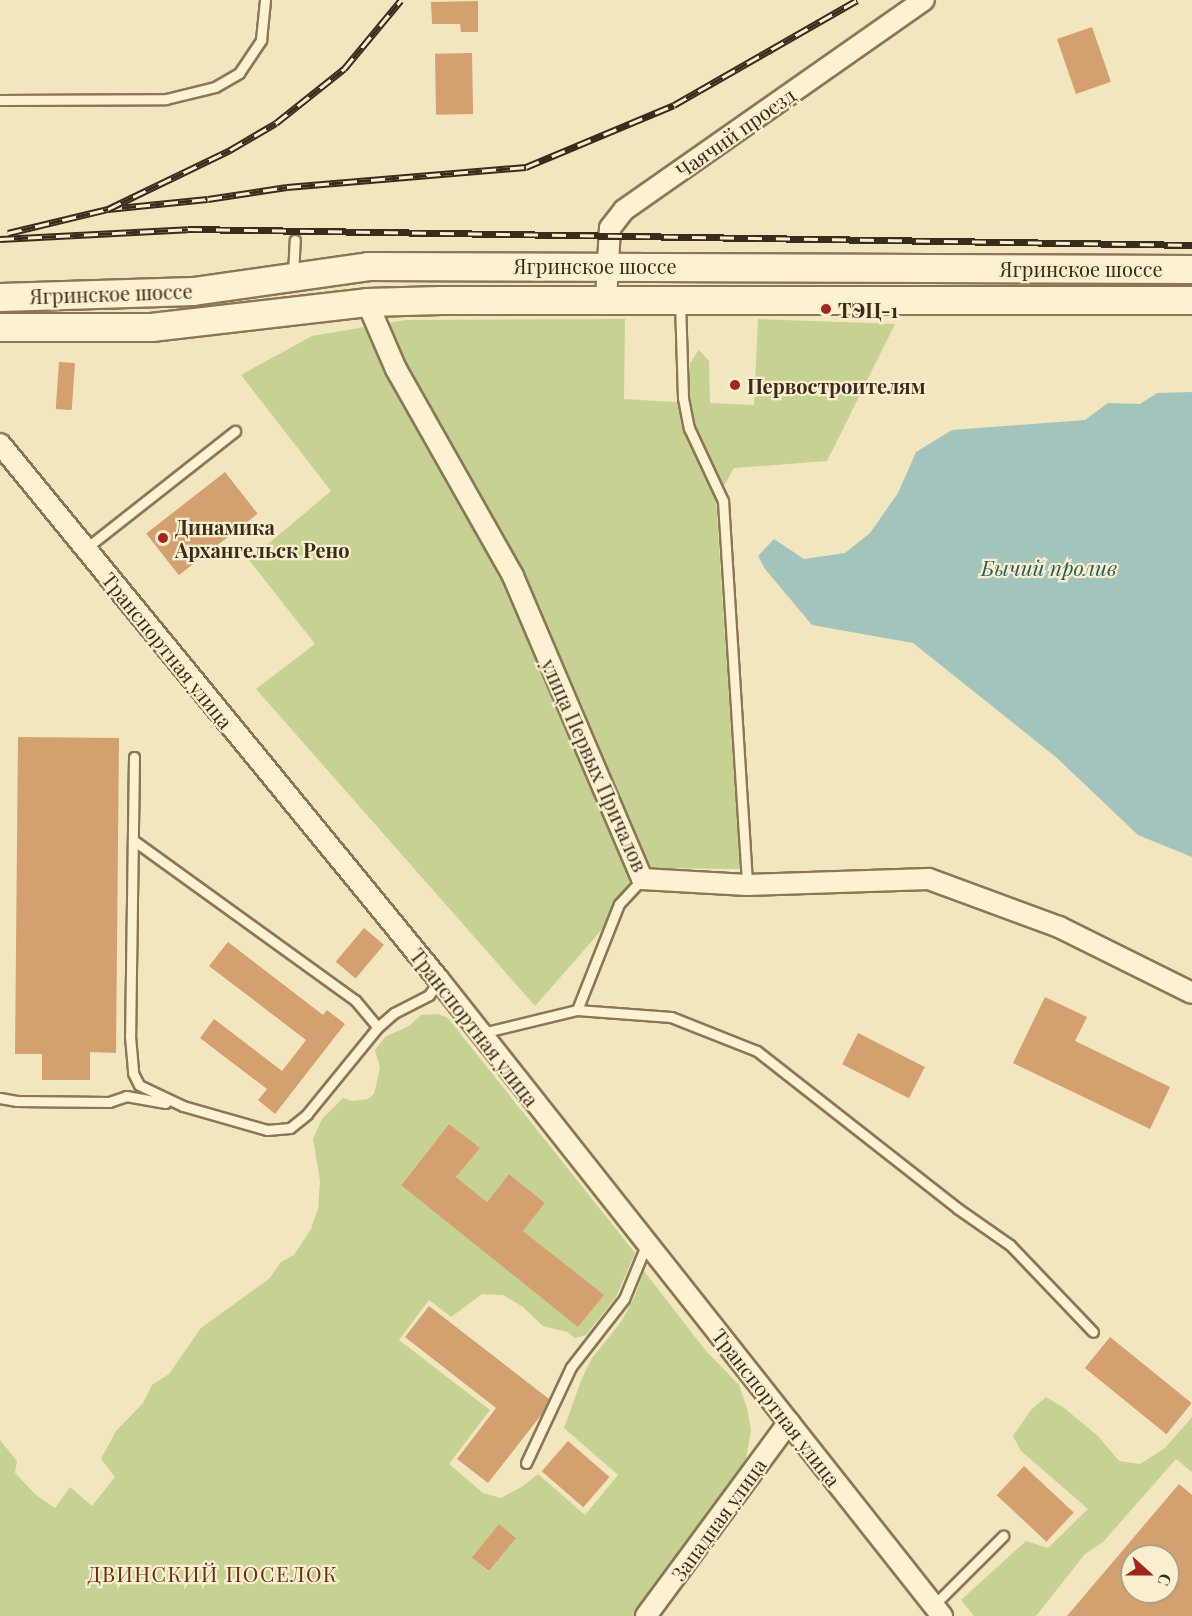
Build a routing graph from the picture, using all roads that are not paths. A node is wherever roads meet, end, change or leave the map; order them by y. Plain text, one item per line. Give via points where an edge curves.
1 (265, 0) edge
2 (924, 0) edge
3 (0, 100) edge
4 (295, 240) dead end
5 (607, 265) junction
6 (1192, 269) edge
7 (293, 277) junction
8 (0, 297) edge
9 (606, 299) junction
10 (680, 300) junction
11 (1192, 300) edge
12 (367, 302) junction
13 (0, 327) edge
14 (235, 431) dead end
15 (0, 444) edge
16 (85, 549) junction
17 (134, 757) dead end
18 (133, 840) junction
19 (642, 879) junction
20 (747, 885) junction
21 (439, 980) junction
22 (1192, 993) edge
23 (577, 1010) junction
24 (378, 1027) junction
25 (480, 1034) junction
26 (0, 1098) edge
27 (183, 1106) junction
28 (647, 1243) junction
29 (1093, 1332) dead end
30 (789, 1422) junction
31 (526, 1463) dead end
32 (1003, 1536) dead end
33 (938, 1610) edge
34 (646, 1616) edge

1 - 3 lane via 261,40 239,73 215,87 166,99
2 - 5 street, Чаячий проезд via 624,210 610,228
4 - 7 lane
5 - 6 main road, Ягринское шоссе
5 - 7 main road, Ягринское шоссе via 368,266
5 - 9 street, Чаячий проезд
7 - 8 main road, Ягринское шоссе via 193,291
9 - 10 main road, Ягринское шоссе
9 - 12 main road, Ягринское шоссе
10 - 11 main road, Ягринское шоссе
10 - 20 lane via 683,398 689,428 723,501
12 - 13 main road, Ягринское шоссе via 151,327
12 - 19 street, улица Первых Причалов via 396,369 513,576
14 - 16 lane
15 - 16 street, Транспортная улица
16 - 21 street, Транспортная улица
17 - 18 lane
18 - 24 lane via 347,994
18 - 27 lane via 133,1073 139,1084
19 - 20 street, улица Первых Причалов
19 - 23 lane via 619,904
20 - 22 street, улица Первых Причалов via 929,879 1059,927
21 - 24 lane via 429,995 394,1013
21 - 25 street, Транспортная улица
23 - 25 lane
23 - 29 lane via 671,1017 757,1051 1010,1245
24 - 27 lane via 307,1114 290,1128 267,1130
25 - 28 street, Транспортная улица
26 - 27 lane via 109,1102 126,1096
28 - 30 street, Транспортная улица
28 - 31 lane via 624,1299 571,1367
30 - 33 street, Транспортная улица
30 - 34 street, Западная улица
32 - 33 lane

